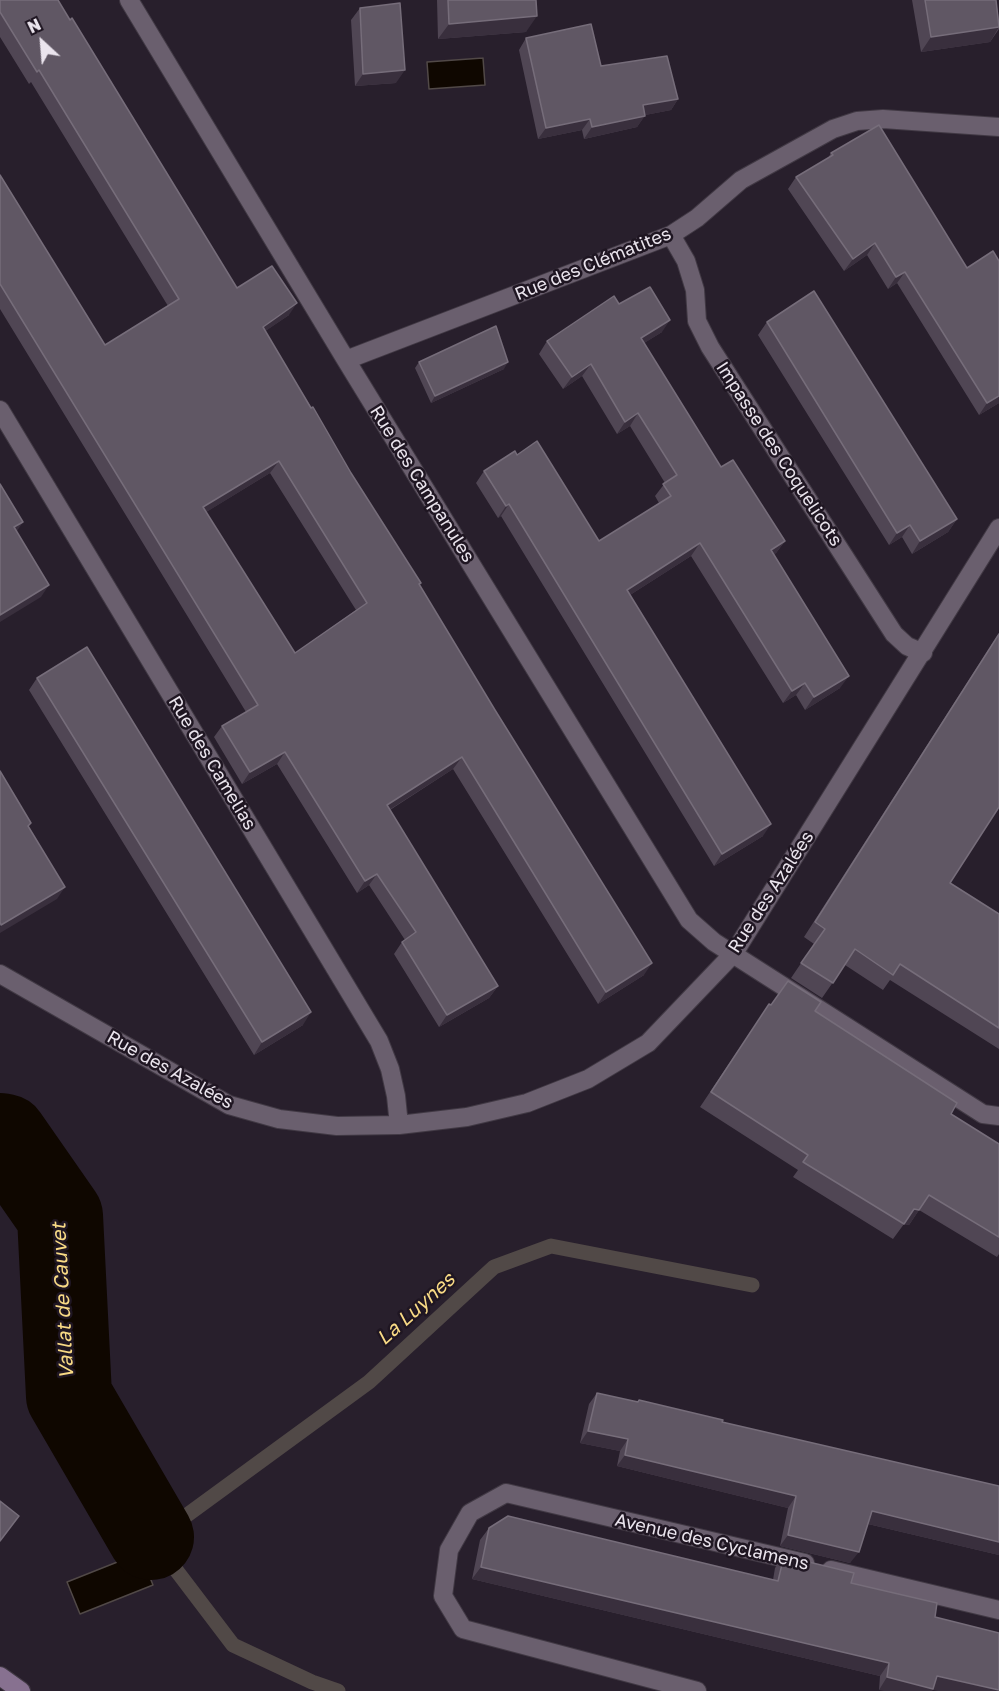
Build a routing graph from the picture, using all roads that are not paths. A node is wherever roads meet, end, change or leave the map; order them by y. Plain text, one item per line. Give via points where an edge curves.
1 (129, 0) edge
2 (999, 127) edge
3 (671, 235) junction
4 (346, 360) junction
5 (0, 410) edge
6 (999, 528) edge
7 (922, 653) junction
8 (734, 953) junction
9 (0, 974) edge
10 (999, 1116) edge
11 (399, 1125) junction
12 (999, 1610) edge
13 (0, 1676) edge
14 (21, 1691) edge
15 (697, 1691) edge

1 - 4 street, Rue des Campanules
2 - 3 street, Rue des Clématites via 883,119 857,121 833,129 741,180
3 - 4 street, Rue des Clématites
3 - 7 street, Impasse des Coquelicots via 686,261 695,290 697,321 710,347 894,634
4 - 8 street, Rue des Campanules via 689,920
5 - 11 street, Rue des Camelias via 380,1041 392,1078
6 - 7 street, Rue des Azalées
7 - 8 street, Rue des Azalées
8 - 10 street, Rue des Campanules via 983,1114
8 - 11 street, Rue des Azalées via 648,1043 588,1079 527,1103 467,1117
9 - 11 street, Rue des Azalées via 229,1105 279,1119 337,1126
12 - 15 street, Avenue des Cyclamens via 506,1493 470,1513 449,1550 444,1596 463,1629
13 - 14 main road

